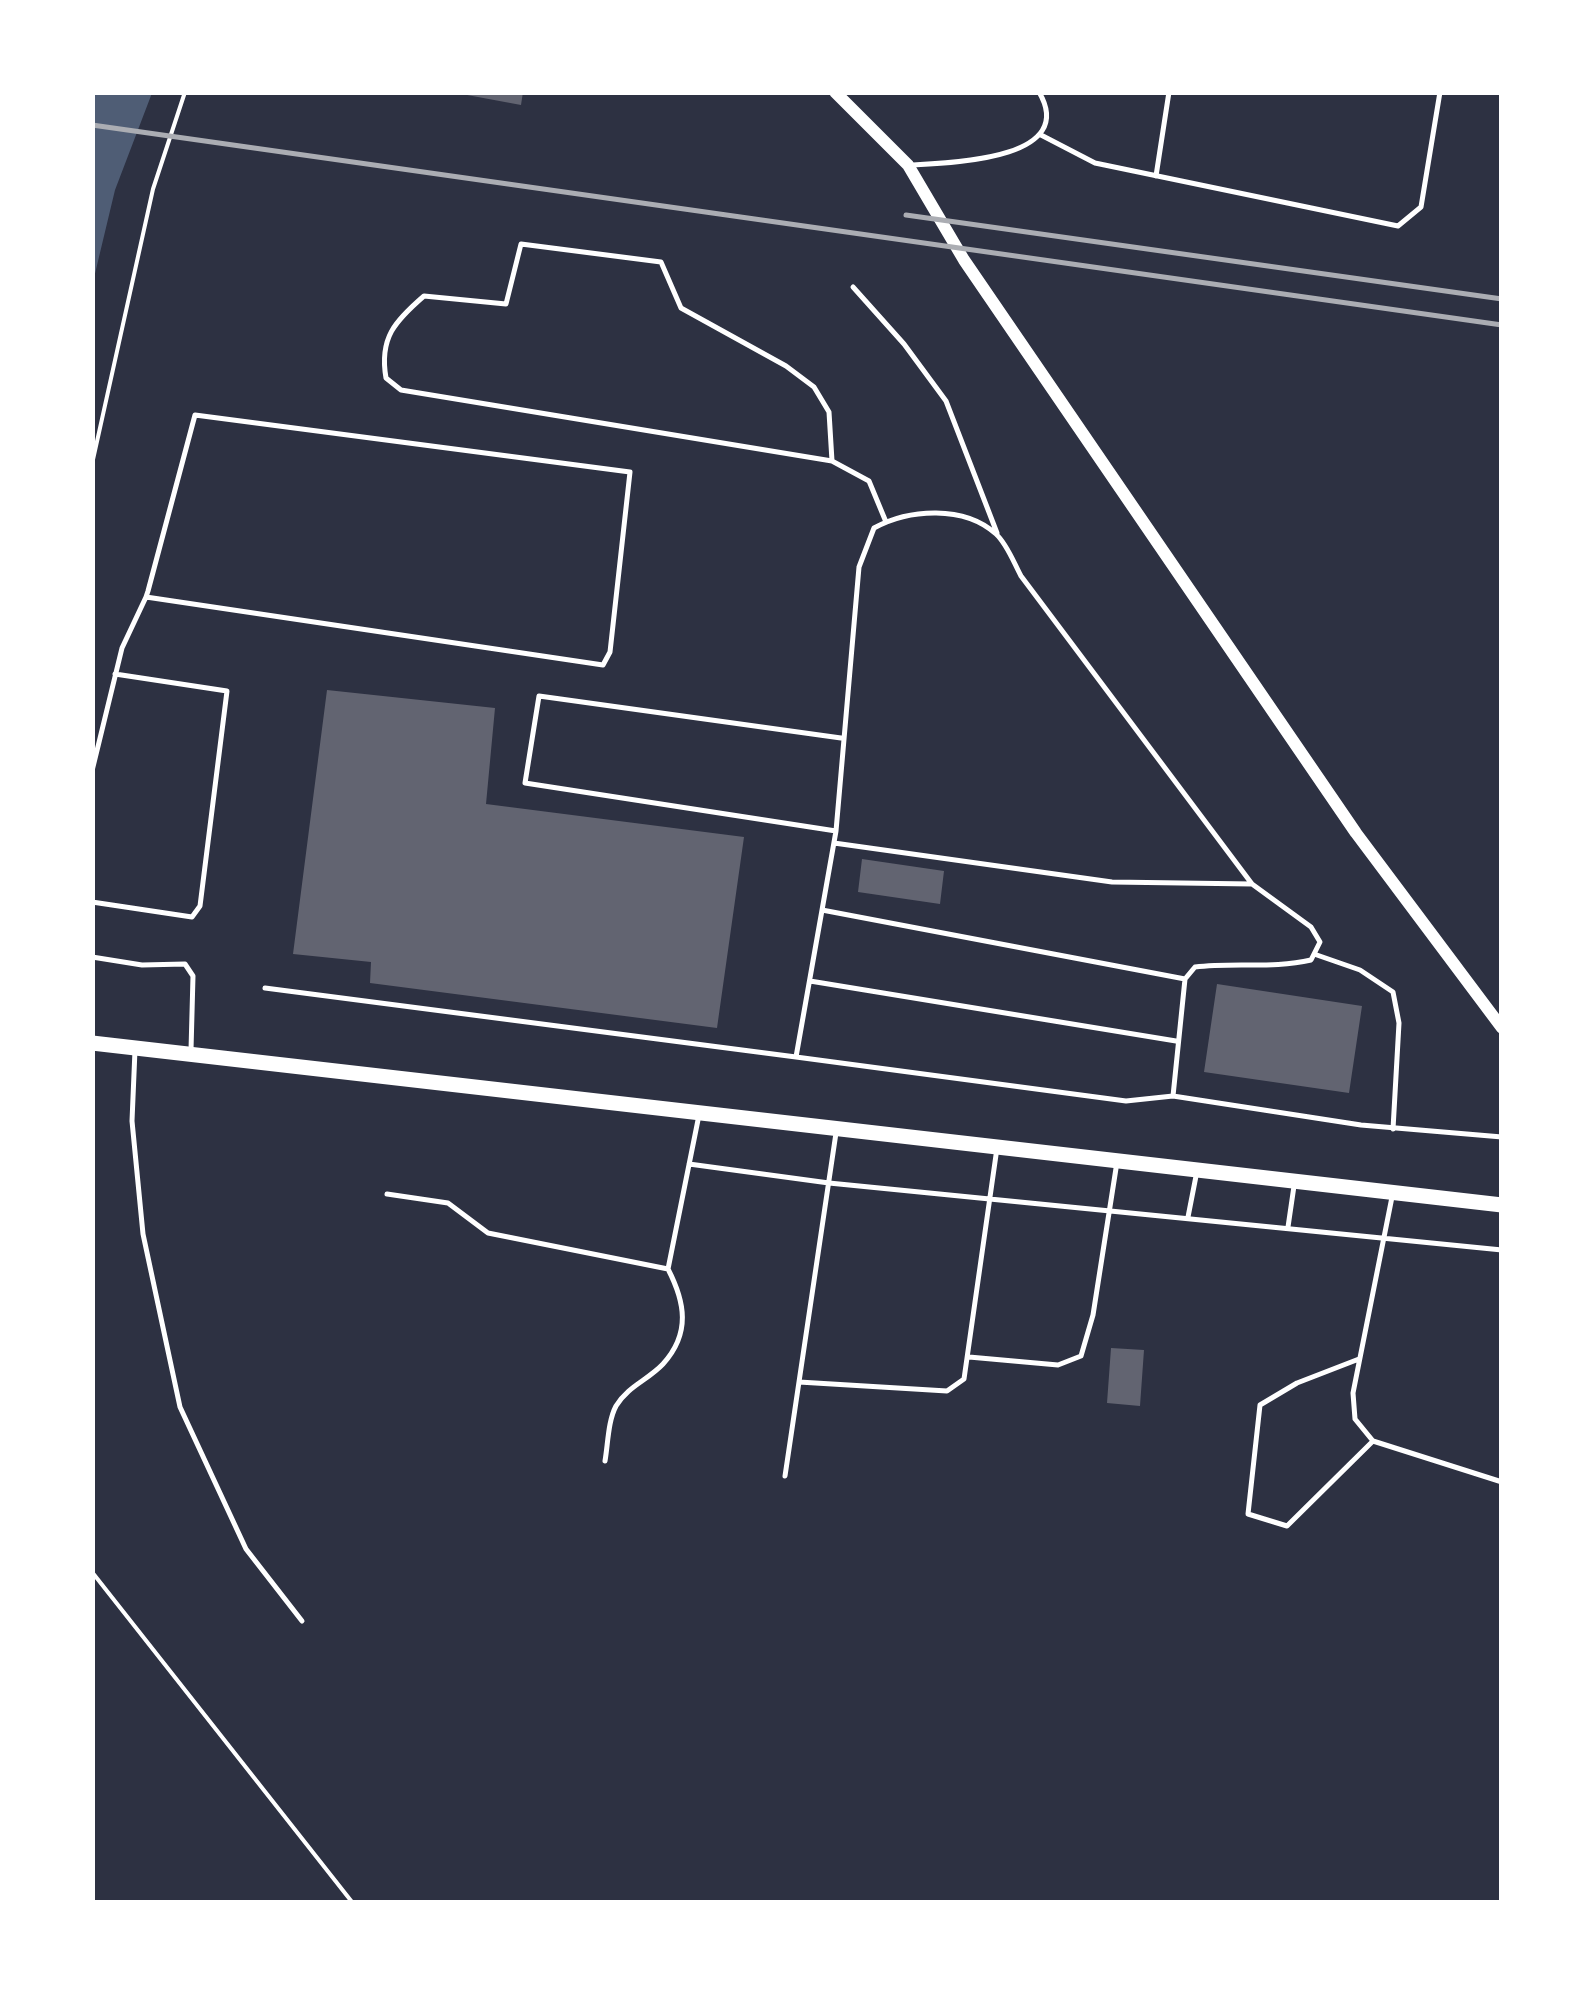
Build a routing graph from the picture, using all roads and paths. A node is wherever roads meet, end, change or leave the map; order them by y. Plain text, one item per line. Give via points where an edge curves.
1 (185, 92) edge
2 (1040, 92) edge
3 (1169, 92) edge
4 (1440, 92) edge
5 (836, 93) edge
6 (1041, 135) junction
7 (908, 165) junction
8 (1156, 176) junction
9 (853, 288) dead end
10 (832, 461) junction
11 (92, 464) edge
12 (886, 522) junction
13 (998, 536) junction
14 (146, 597) junction
15 (115, 674) junction
16 (842, 738) junction
17 (92, 771) edge
18 (836, 831) junction
19 (834, 843) junction
20 (1252, 884) junction
21 (92, 902) edge
22 (822, 910) junction
23 (1314, 954) junction
24 (92, 957) edge
25 (1185, 979) junction
26 (810, 981) junction
27 (265, 988) dead end
28 (1502, 1028) edge
29 (1176, 1041) junction
30 (92, 1043) edge
31 (136, 1047) junction
32 (191, 1052) junction
33 (796, 1057) junction
34 (1173, 1096) junction
35 (700, 1112) junction
36 (837, 1128) junction
37 (1393, 1128) junction
38 (1502, 1137) edge
39 (997, 1148) junction
40 (1116, 1162) junction
41 (688, 1164) junction
42 (1197, 1171) junction
43 (829, 1182) junction
44 (1295, 1183) junction
45 (387, 1194) dead end
46 (1392, 1194) junction
47 (990, 1198) junction
48 (1502, 1205) edge
49 (1110, 1209) junction
50 (1188, 1217) junction
51 (1288, 1228) junction
52 (1384, 1238) junction
53 (1502, 1250) edge
54 (668, 1269) junction
55 (969, 1356) junction
56 (1359, 1359) junction
57 (799, 1382) junction
58 (1373, 1441) junction
59 (604, 1460) dead end
60 (785, 1476) dead end
61 (1502, 1482) edge
62 (92, 1572) edge
63 (302, 1621) dead end
64 (352, 1902) edge

1 - 11 path via 152,189
2 - 6 lane via 1048,107
3 - 8 lane
4 - 8 lane via 1421,207 1398,226
5 - 7 street
6 - 7 lane via 976,162
6 - 8 lane via 1094,162
7 - 28 street via 964,260 1345,816
9 - 13 lane via 946,401
10 - 10 lane via 402,390 386,378 382,354 393,323 424,296 506,304 521,244 662,262 681,308 814,387 829,412
10 - 12 lane via 869,481
12 - 13 lane via 913,514 950,515
12 - 16 lane via 874,528 859,566
13 - 20 lane via 1021,576
14 - 14 lane via 603,665 610,652 630,472 195,416
14 - 15 lane
15 - 17 lane
15 - 21 lane via 227,691 200,906 192,917
16 - 18 lane
16 - 18 lane via 539,696 525,783
18 - 19 lane
19 - 20 lane via 1112,882
19 - 22 lane
20 - 23 lane via 1311,927 1320,942
22 - 25 lane
22 - 26 lane
23 - 25 lane via 1288,966 1195,967
23 - 37 lane via 1360,970 1393,992 1399,1024
24 - 32 lane via 185,964 193,976
25 - 29 lane
26 - 29 lane
26 - 33 lane
27 - 33 lane
29 - 34 lane
30 - 31 main road
31 - 32 main road
31 - 63 lane via 132,1121 143,1234 180,1407 246,1549
32 - 35 main road
33 - 34 lane via 1126,1101
34 - 37 lane
35 - 36 main road
35 - 41 lane
36 - 39 main road
36 - 43 lane
37 - 38 lane
39 - 40 main road
39 - 47 lane
40 - 42 main road
40 - 49 lane
41 - 43 lane
41 - 54 lane
42 - 44 main road
42 - 50 lane
43 - 47 lane
43 - 57 lane
44 - 46 main road
44 - 51 lane
45 - 54 lane via 448,1202 488,1233
46 - 48 main road
46 - 52 lane
47 - 49 lane
47 - 55 lane
49 - 50 lane
49 - 55 lane via 1081,1356 1058,1366
50 - 51 lane
51 - 52 lane
52 - 53 lane
52 - 56 lane
54 - 59 lane via 683,1298 677,1342 614,1409
55 - 57 lane via 964,1380 946,1391
56 - 58 lane via 1355,1420
56 - 58 lane via 1296,1382 1260,1405 1248,1514 1286,1526
57 - 60 lane
58 - 61 lane
62 - 64 path

